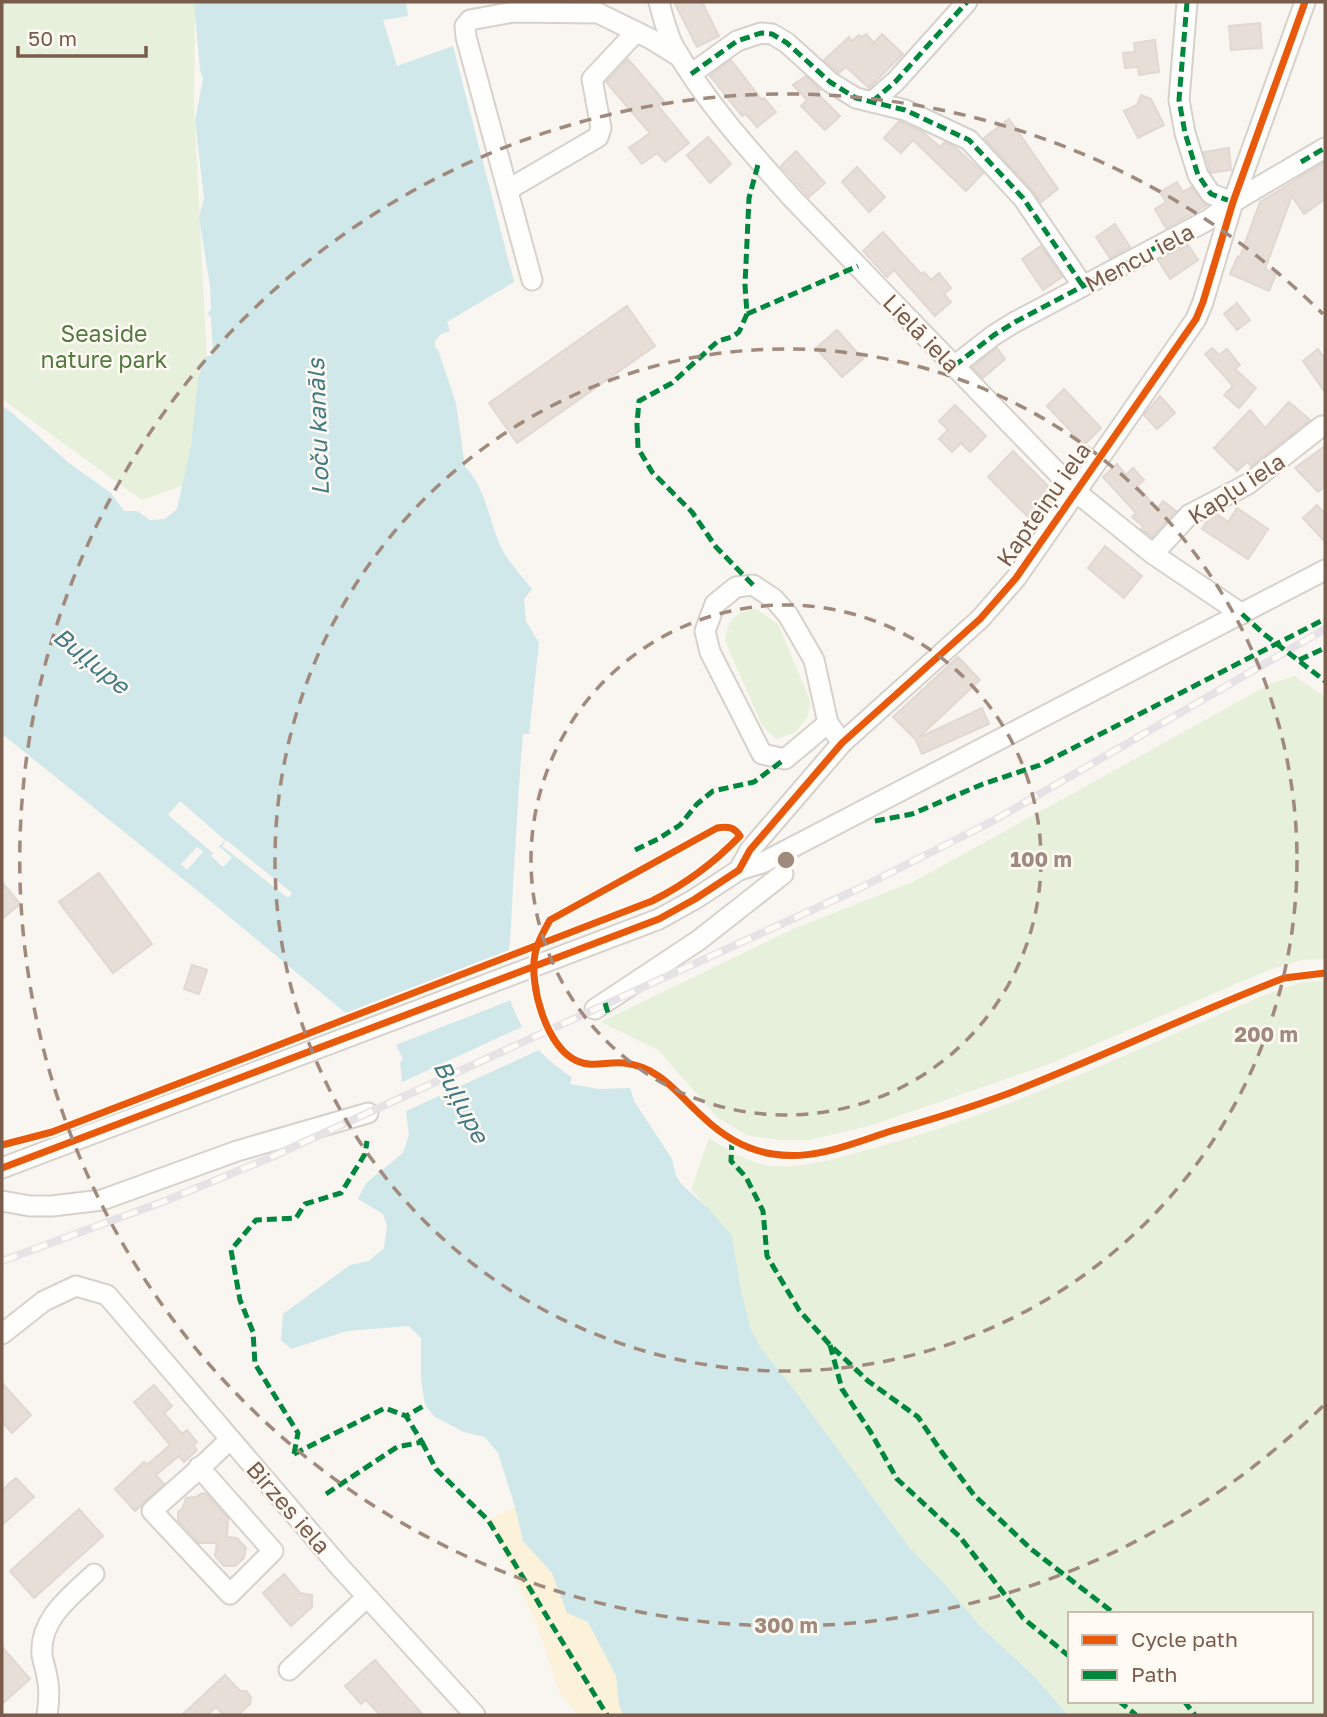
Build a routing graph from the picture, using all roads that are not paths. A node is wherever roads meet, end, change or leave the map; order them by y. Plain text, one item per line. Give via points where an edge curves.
1 (659, 2) edge
2 (967, 2) edge
3 (1187, 2) edge
4 (1305, 2) edge
5 (636, 32) junction
6 (686, 66) junction
7 (872, 102) junction
8 (1325, 148) edge
9 (509, 189) junction
10 (1233, 202) junction
11 (532, 280) dead end
12 (1083, 286) junction
13 (954, 366) junction
14 (1322, 426) dead end
15 (1076, 492) junction
16 (1153, 554) junction
17 (1325, 570) edge
18 (1242, 614) junction
19 (828, 723) junction
20 (842, 743) junction
21 (740, 870) junction
22 (783, 874) dead end
23 (595, 1009) dead end
24 (368, 1113) dead end
25 (2, 1168) edge
26 (2, 1201) edge
27 (2, 1334) edge
28 (230, 1439) junction
29 (199, 1467) junction
30 (94, 1574) dead end
31 (367, 1597) junction
32 (289, 1670) dead end
33 (47, 1715) edge
34 (475, 1715) edge

1 - 6 street, Lielā iela via 673,45
2 - 7 street
3 - 10 street via 1179,100 1185,133 1198,175 1211,194
4 - 10 street, Kapteiņu iela
5 - 6 street
5 - 9 street via 592,79 601,128 598,137
5 - 9 street via 598,13 585,12 513,12 470,20 465,26
6 - 7 street via 737,41 772,34 830,82
6 - 13 street, Lielā iela via 767,171
7 - 12 street via 905,110 969,141 1023,198
8 - 10 street, Mencu iela
9 - 11 street
10 - 12 street, Mencu iela
10 - 15 street, Kapteiņu iela via 1196,319
12 - 13 street, Mencu iela via 994,335
13 - 15 street, Lielā iela
14 - 16 street, Kapļu iela via 1248,484 1189,515
15 - 16 street, Lielā iela
15 - 20 street, Kapteiņu iela via 1016,578 980,619
16 - 18 street, Lielā iela
17 - 18 street
18 - 21 street via 762,863
19 - 19 street via 814,660 788,615 752,585 736,587 715,604 705,631 710,652 762,754 785,758
19 - 20 street
20 - 21 street, Kapteiņu iela via 750,850
21 - 25 street, Kapteiņu iela via 659,919
22 - 23 street via 699,940
24 - 26 street via 237,1151 102,1200 30,1206
27 - 28 street, Birzes iela via 44,1300 76,1286 107,1295
28 - 29 street
28 - 31 street, Birzes iela
29 - 29 street via 152,1511 230,1594 273,1551
30 - 33 street via 65,1601 43,1638
31 - 32 street
31 - 34 street, Birzes iela

